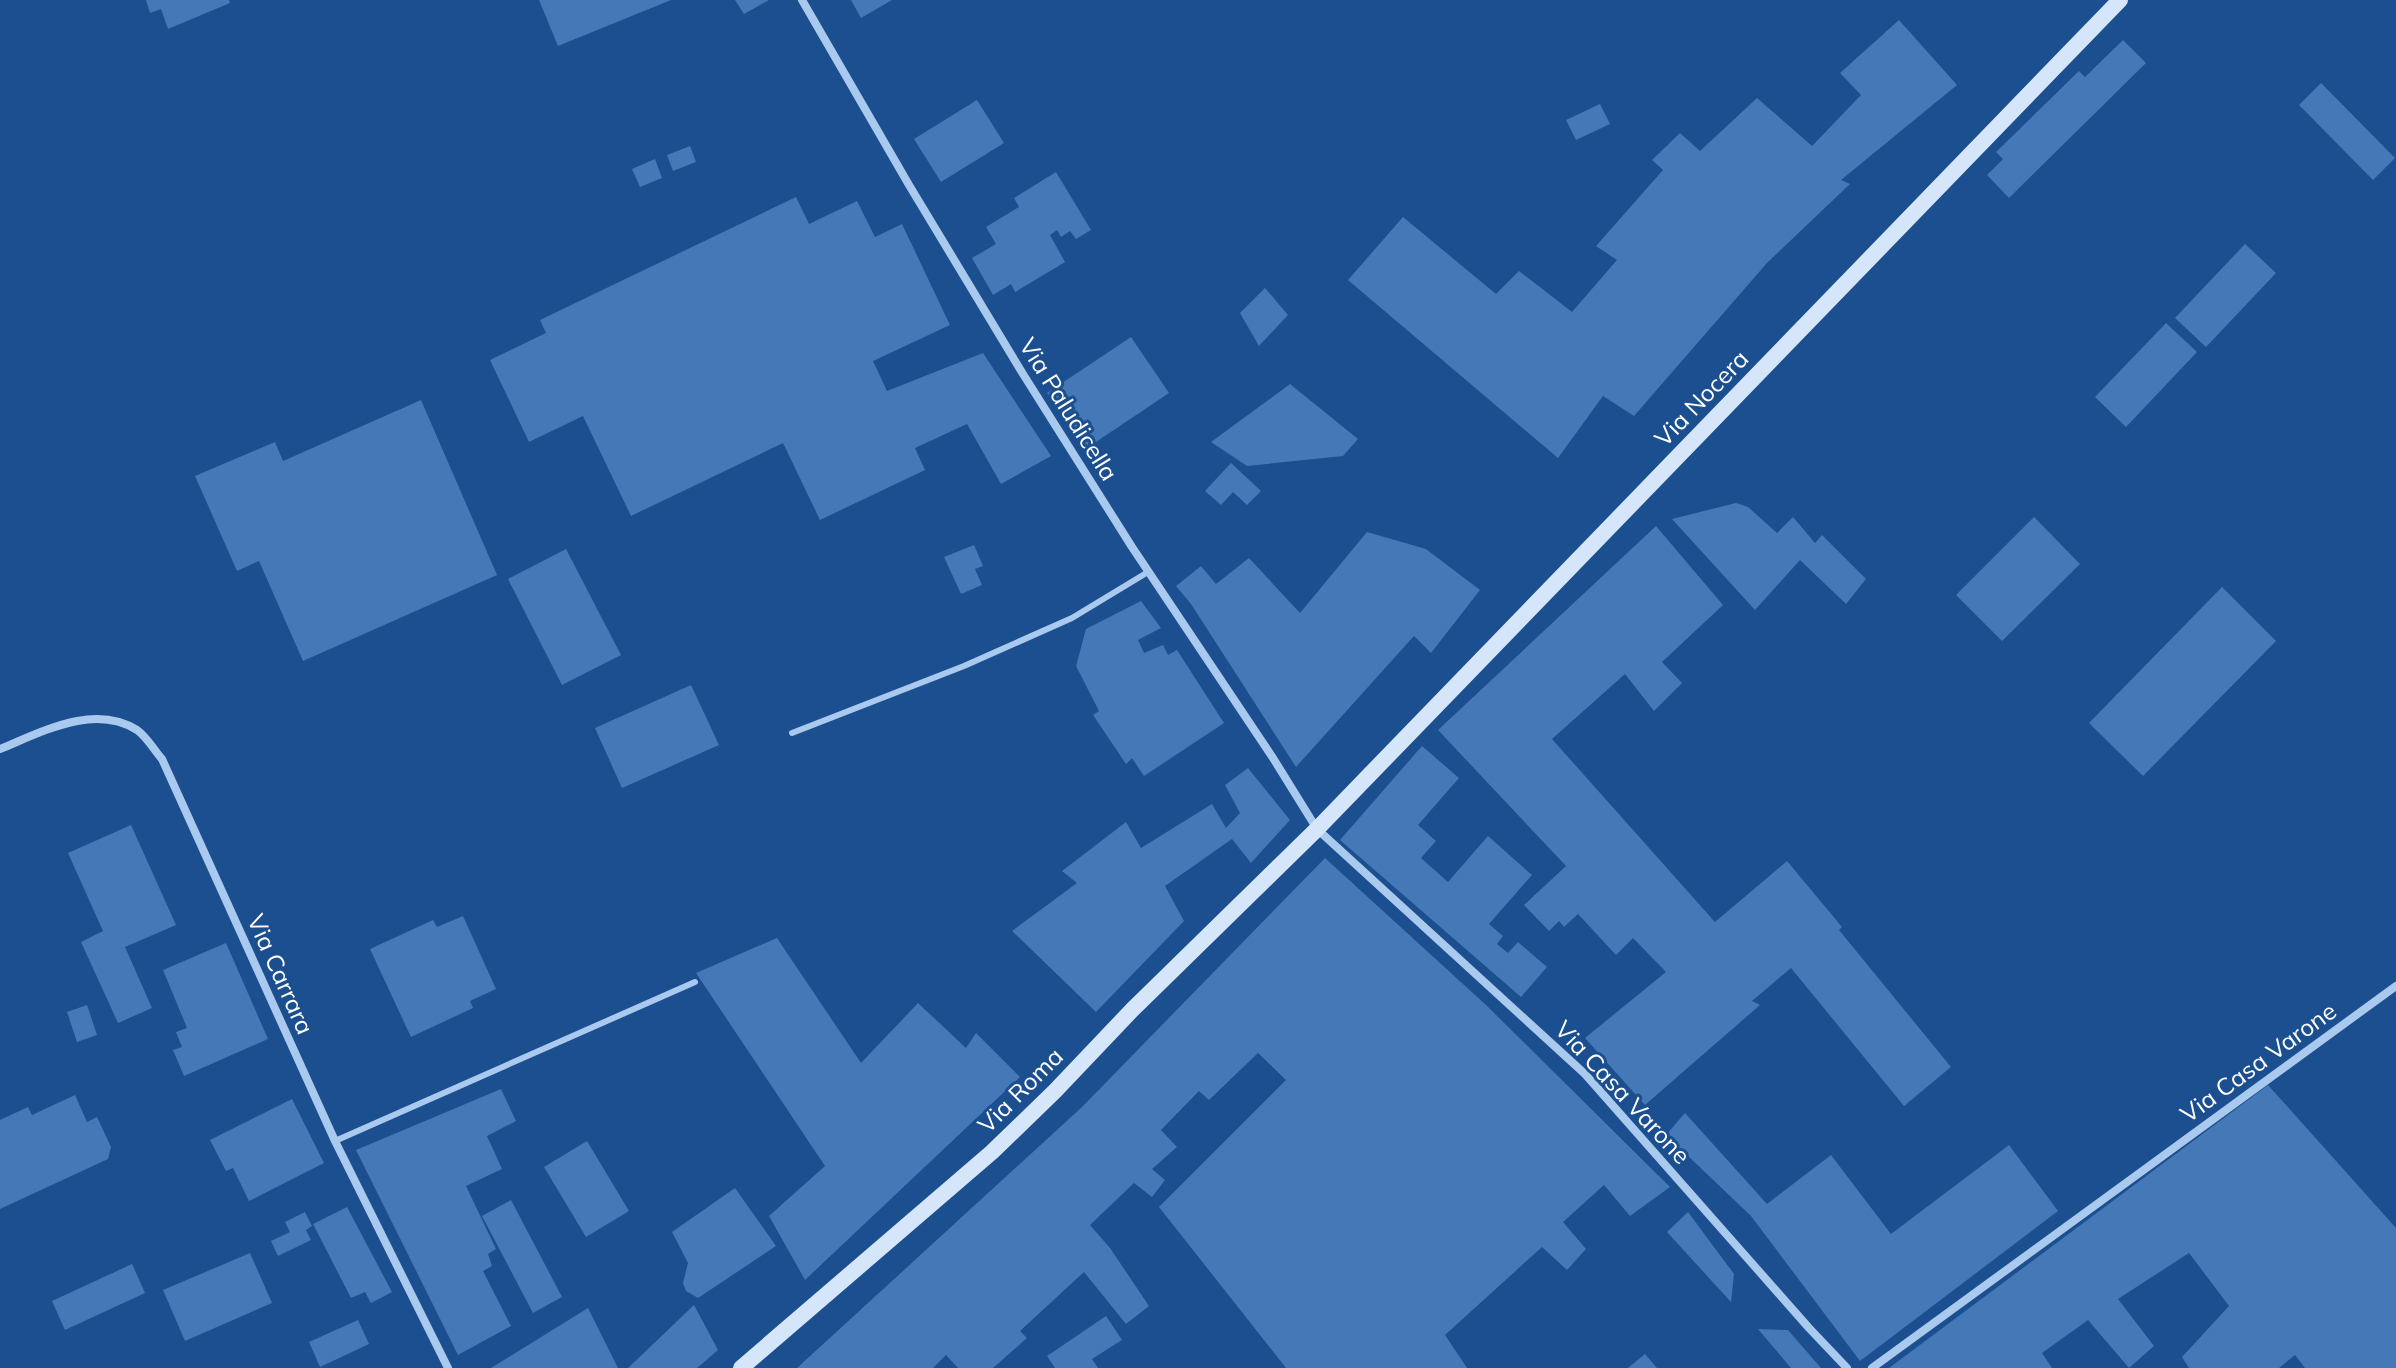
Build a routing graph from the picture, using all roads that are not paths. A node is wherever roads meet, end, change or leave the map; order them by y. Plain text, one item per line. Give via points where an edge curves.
1 (802, 0) edge
2 (2120, 0) edge
3 (1148, 572) junction
4 (792, 733) dead end
5 (0, 749) edge
6 (1317, 829) junction
7 (695, 982) dead end
8 (2396, 986) edge
9 (335, 1141) junction
10 (448, 1368) edge
11 (741, 1368) edge
12 (1847, 1368) edge
13 (1872, 1368) edge

1 - 3 street, Via Paludicella via 982,307
2 - 6 main road, Via Nocera
3 - 4 lane via 1072,618
3 - 6 street, Via Paludicella
5 - 9 street, Via Carrara via 87,719 116,721 140,732 162,759
6 - 11 main road, Via Roma via 992,1152
6 - 12 street, Via Casa Varone via 1585,1074
7 - 9 lane
8 - 13 street, Via Casa Varone
9 - 10 street, Via Carrara

